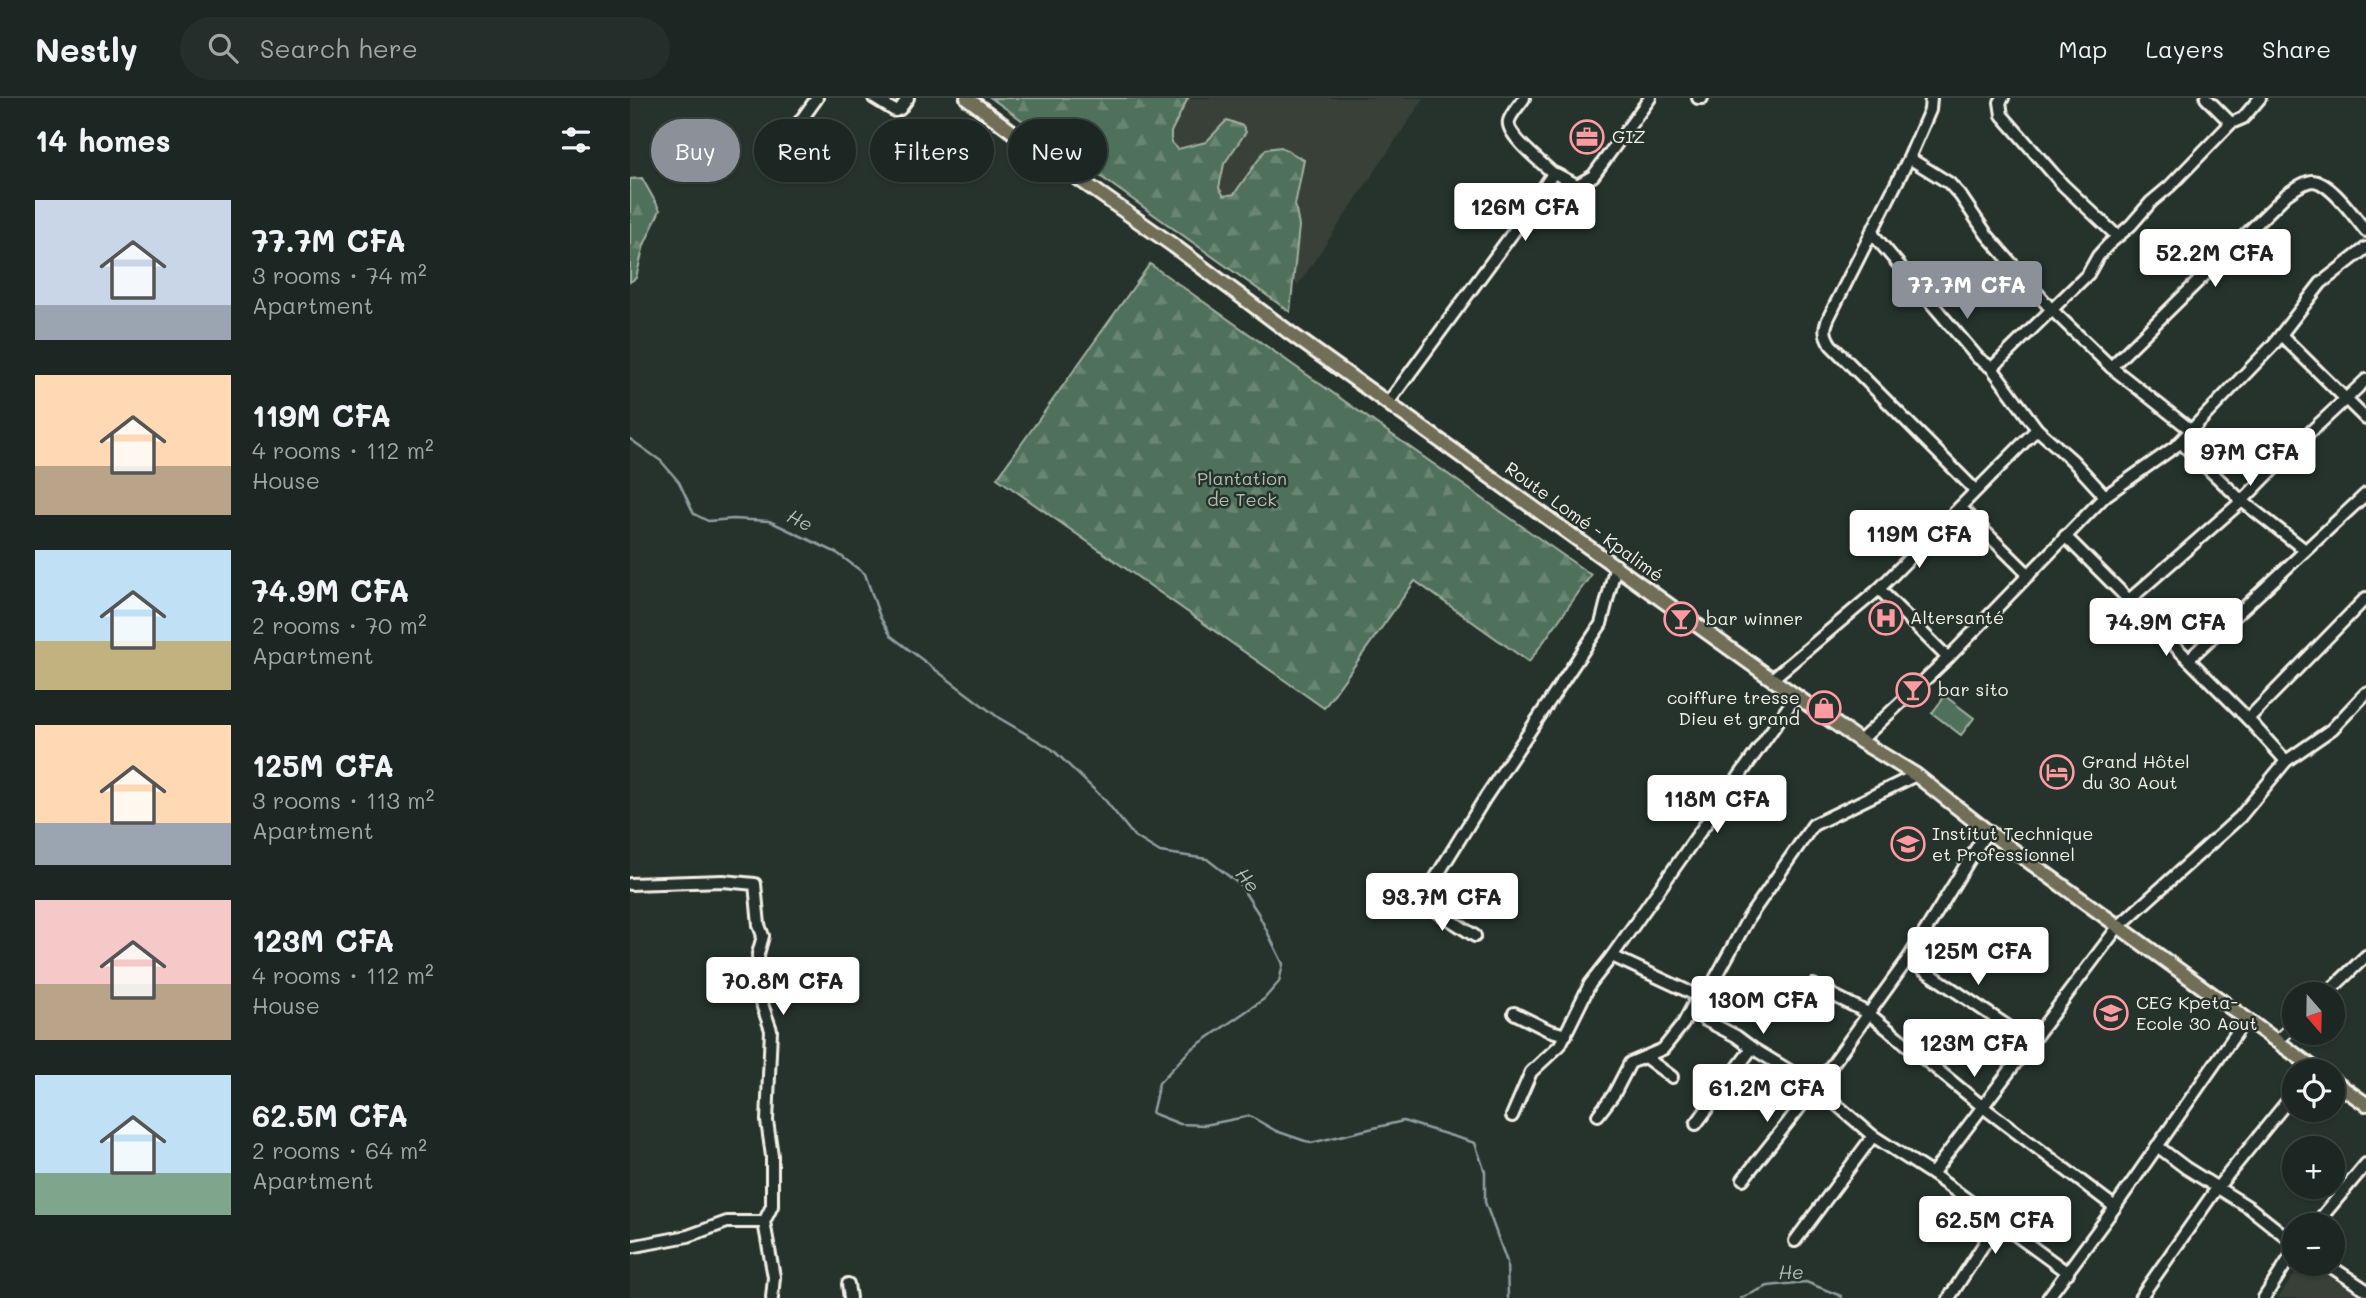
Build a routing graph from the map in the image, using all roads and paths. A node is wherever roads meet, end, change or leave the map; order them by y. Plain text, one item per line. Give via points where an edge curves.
1 (817, 98) edge
2 (874, 98) edge
3 (908, 98) edge
4 (967, 98) edge
5 (1524, 98) edge
6 (1650, 98) edge
7 (1931, 98) edge
8 (2003, 98) edge
9 (2206, 98) edge
10 (2260, 98) edge
11 (802, 119) edge
12 (2231, 123) junction
13 (1909, 158) junction
14 (1554, 174) junction
15 (2366, 231) edge
16 (1871, 232) junction
17 (2117, 236) junction
18 (2366, 247) edge
19 (2051, 309) junction
20 (2281, 335) junction
21 (2111, 366) junction
22 (1993, 368) junction
23 (2366, 380) edge
24 (2347, 399) junction
25 (1388, 403) junction
26 (2366, 418) edge
27 (2037, 429) junction
28 (2191, 430) junction
29 (2180, 442) junction
30 (1975, 490) junction
31 (2366, 494) edge
32 (2105, 496) junction
33 (2242, 501) junction
34 (1960, 507) junction
35 (2065, 536) junction
36 (2305, 551) junction
37 (1616, 565) junction
38 (2029, 575) junction
39 (1879, 589) junction
40 (2366, 598) edge
41 (2129, 600) junction
42 (1948, 658) junction
43 (2189, 659) junction
44 (1772, 679) junction
45 (2366, 694) edge
46 (1796, 696) junction
47 (2248, 719) junction
48 (1860, 741) junction
49 (2286, 761) junction
50 (1916, 775) junction
51 (1987, 831) junction
52 (630, 884) edge
53 (2118, 926) junction
54 (1475, 936) dead end
55 (1612, 956) junction
56 (2366, 956) edge
57 (1908, 959) junction
58 (2339, 982) edge
59 (1813, 985) dead end
60 (1698, 996) junction
61 (1692, 1010) junction
62 (1514, 1013) dead end
63 (1868, 1013) junction
64 (2246, 1019) junction
65 (1566, 1035) junction
66 (2282, 1036) edge
67 (2031, 1042) junction
68 (2276, 1042) junction
69 (1752, 1048) junction
70 (1645, 1057) junction
71 (2299, 1059) edge
72 (1672, 1077) dead end
73 (1816, 1087) junction
74 (2345, 1089) edge
75 (2366, 1104) edge
76 (1983, 1107) junction
77 (2282, 1108) edge
78 (1598, 1115) dead end
79 (1511, 1116) dead end
80 (1696, 1124) dead end
81 (1873, 1136) junction
82 (2158, 1146) junction
83 (2366, 1164) edge
84 (1932, 1174) junction
85 (1743, 1179) dead end
86 (2217, 1188) junction
87 (2115, 1207) junction
88 (2325, 1213) edge
89 (1999, 1221) junction
90 (764, 1222) junction
91 (2282, 1233) edge
92 (1795, 1241) dead end
93 (630, 1247) edge
94 (2282, 1270) edge
95 (2068, 1272) junction
96 (2345, 1276) edge
97 (848, 1284) dead end
98 (2366, 1290) edge
99 (772, 1298) edge
100 (850, 1298) edge
101 (1949, 1298) edge
102 (2048, 1298) edge
103 (2140, 1298) edge
104 (2264, 1298) edge
105 (2360, 1298) edge

1 - 11 street
2 - 3 street via 895,111
4 - 25 main road, Route Lomé - Kpalimé
5 - 14 street via 1509,118 1509,128
6 - 14 street via 1586,182 1577,185
7 - 13 street
8 - 17 street via 2002,115 2063,185
9 - 12 street
10 - 12 street via 2243,118
12 - 17 street
13 - 16 street
13 - 19 street via 1949,183
14 - 25 street
15 - 21 street via 2325,186 2314,181 2303,184 2287,194
16 - 22 street via 1978,358
16 - 30 street via 1825,334
17 - 19 street via 2088,274
18 - 20 street via 2321,283
19 - 21 street
19 - 22 street
20 - 24 street
20 - 28 street
21 - 28 street
22 - 27 street
23 - 24 street
24 - 26 street
24 - 33 street
25 - 37 main road, Route Lomé - Kpalimé
27 - 30 street
27 - 32 street
28 - 29 street
29 - 32 street
29 - 33 street
30 - 34 street
31 - 36 street
32 - 35 street
33 - 36 street
33 - 41 street
34 - 38 street
34 - 39 street
35 - 38 street
35 - 41 street
36 - 43 street
37 - 44 main road, Route Lomé - Kpalimé
37 - 54 street via 1601,624 1425,895 1426,904
38 - 42 street
39 - 42 street
39 - 44 street
40 - 47 street
41 - 43 street
42 - 48 street
43 - 47 street
44 - 46 main road, Route Lomé - Kpalimé
45 - 49 street via 2332,729
46 - 48 main road, Route Lomé - Kpalimé
46 - 55 street
47 - 49 street
48 - 50 main road, Route Lomé - Kpalimé
49 - 53 street via 2240,817
50 - 51 main road, Route Lomé - Kpalimé
50 - 60 street via 1813,825 1749,917 1714,981
51 - 53 main road, Route Lomé - Kpalimé
51 - 57 street
52 - 90 street via 755,884 763,936 759,981 771,1030 767,1121 772,1206
53 - 64 main road, Route Lomé - Kpalimé
53 - 67 street
55 - 60 street
55 - 65 street via 1590,984
56 - 58 street
57 - 63 street
57 - 67 street
59 - 63 street
60 - 61 street
61 - 69 street
61 - 70 street via 1662,1049
62 - 65 street
63 - 73 street
63 - 76 street
64 - 68 main road, Route Lomé - Kpalimé
64 - 82 street
65 - 79 street via 1555,1052 1531,1072
66 - 68 street
67 - 76 street
68 - 71 main road, Route Lomé - Kpalimé
69 - 73 street
69 - 80 street
70 - 72 street
70 - 78 street via 1630,1063
73 - 81 street
73 - 85 street
74 - 75 main road
76 - 84 street
76 - 87 street
77 - 86 street
81 - 84 street
81 - 92 street
82 - 86 street
82 - 87 street
83 - 88 street
84 - 89 street
86 - 91 street
86 - 103 street
87 - 95 street
89 - 95 street
89 - 101 street
90 - 93 street via 727,1223
90 - 99 street via 774,1277
94 - 104 street
95 - 102 street
96 - 98 street
97 - 100 street
98 - 105 street

